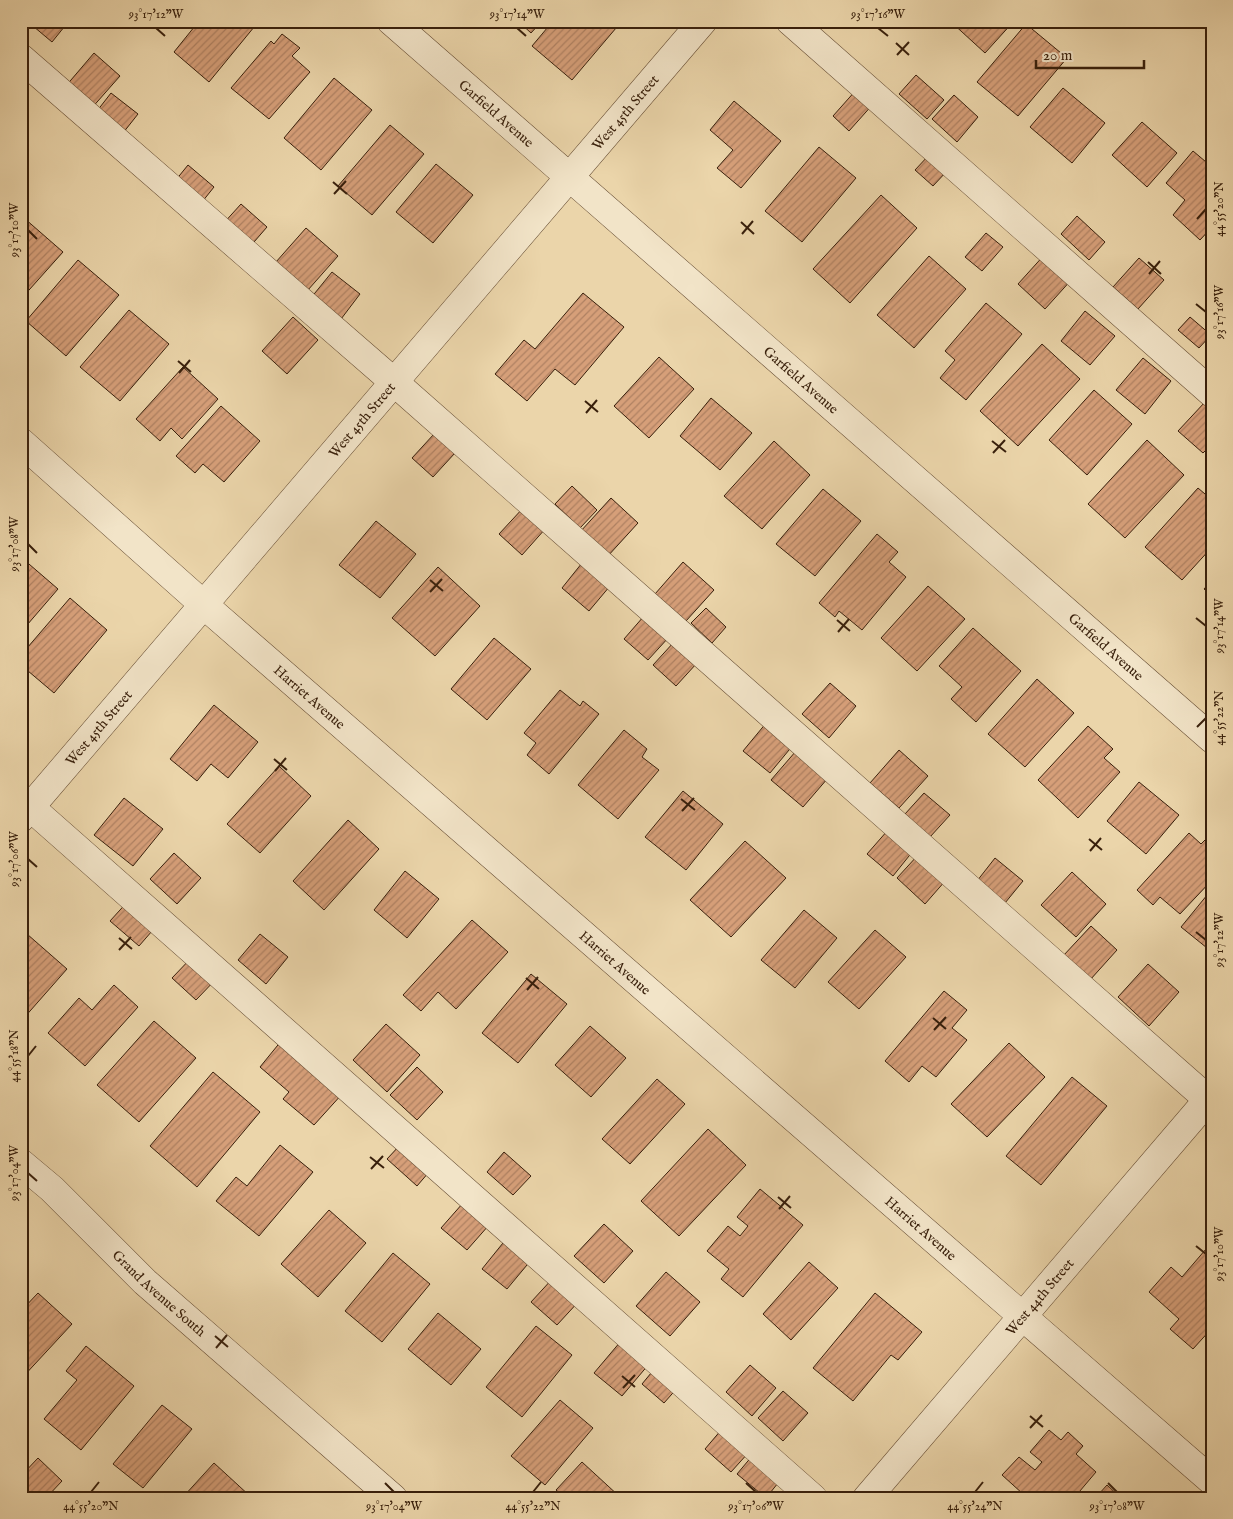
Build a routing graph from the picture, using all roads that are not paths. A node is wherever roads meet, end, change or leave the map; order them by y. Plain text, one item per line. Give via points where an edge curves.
1 (391, 21) edge
2 (703, 21) edge
3 (790, 21) edge
4 (21, 58) edge
5 (569, 178) junction
6 (394, 382) junction
7 (1212, 393) edge
8 (21, 442) edge
9 (204, 605) junction
10 (1212, 740) edge
11 (24, 808) edge
12 (1211, 1099) edge
13 (21, 1163) edge
14 (1023, 1316) junction
15 (1212, 1481) edge
16 (393, 1498) edge
17 (813, 1498) edge
18 (866, 1498) edge

1 - 5 street, Garfield Avenue
2 - 5 street, West 45th Street
3 - 7 street
4 - 6 street
5 - 6 street, West 45th Street
5 - 10 street, Garfield Avenue
6 - 9 street, West 45th Street
6 - 12 street
8 - 9 street, Harriet Avenue
9 - 11 street, West 45th Street
9 - 14 street, Harriet Avenue
11 - 17 street
12 - 14 street, West 44th Street
13 - 16 street, Grand Avenue South via 52,1189 145,1282
14 - 15 street, Harriet Avenue
14 - 18 street, West 44th Street

